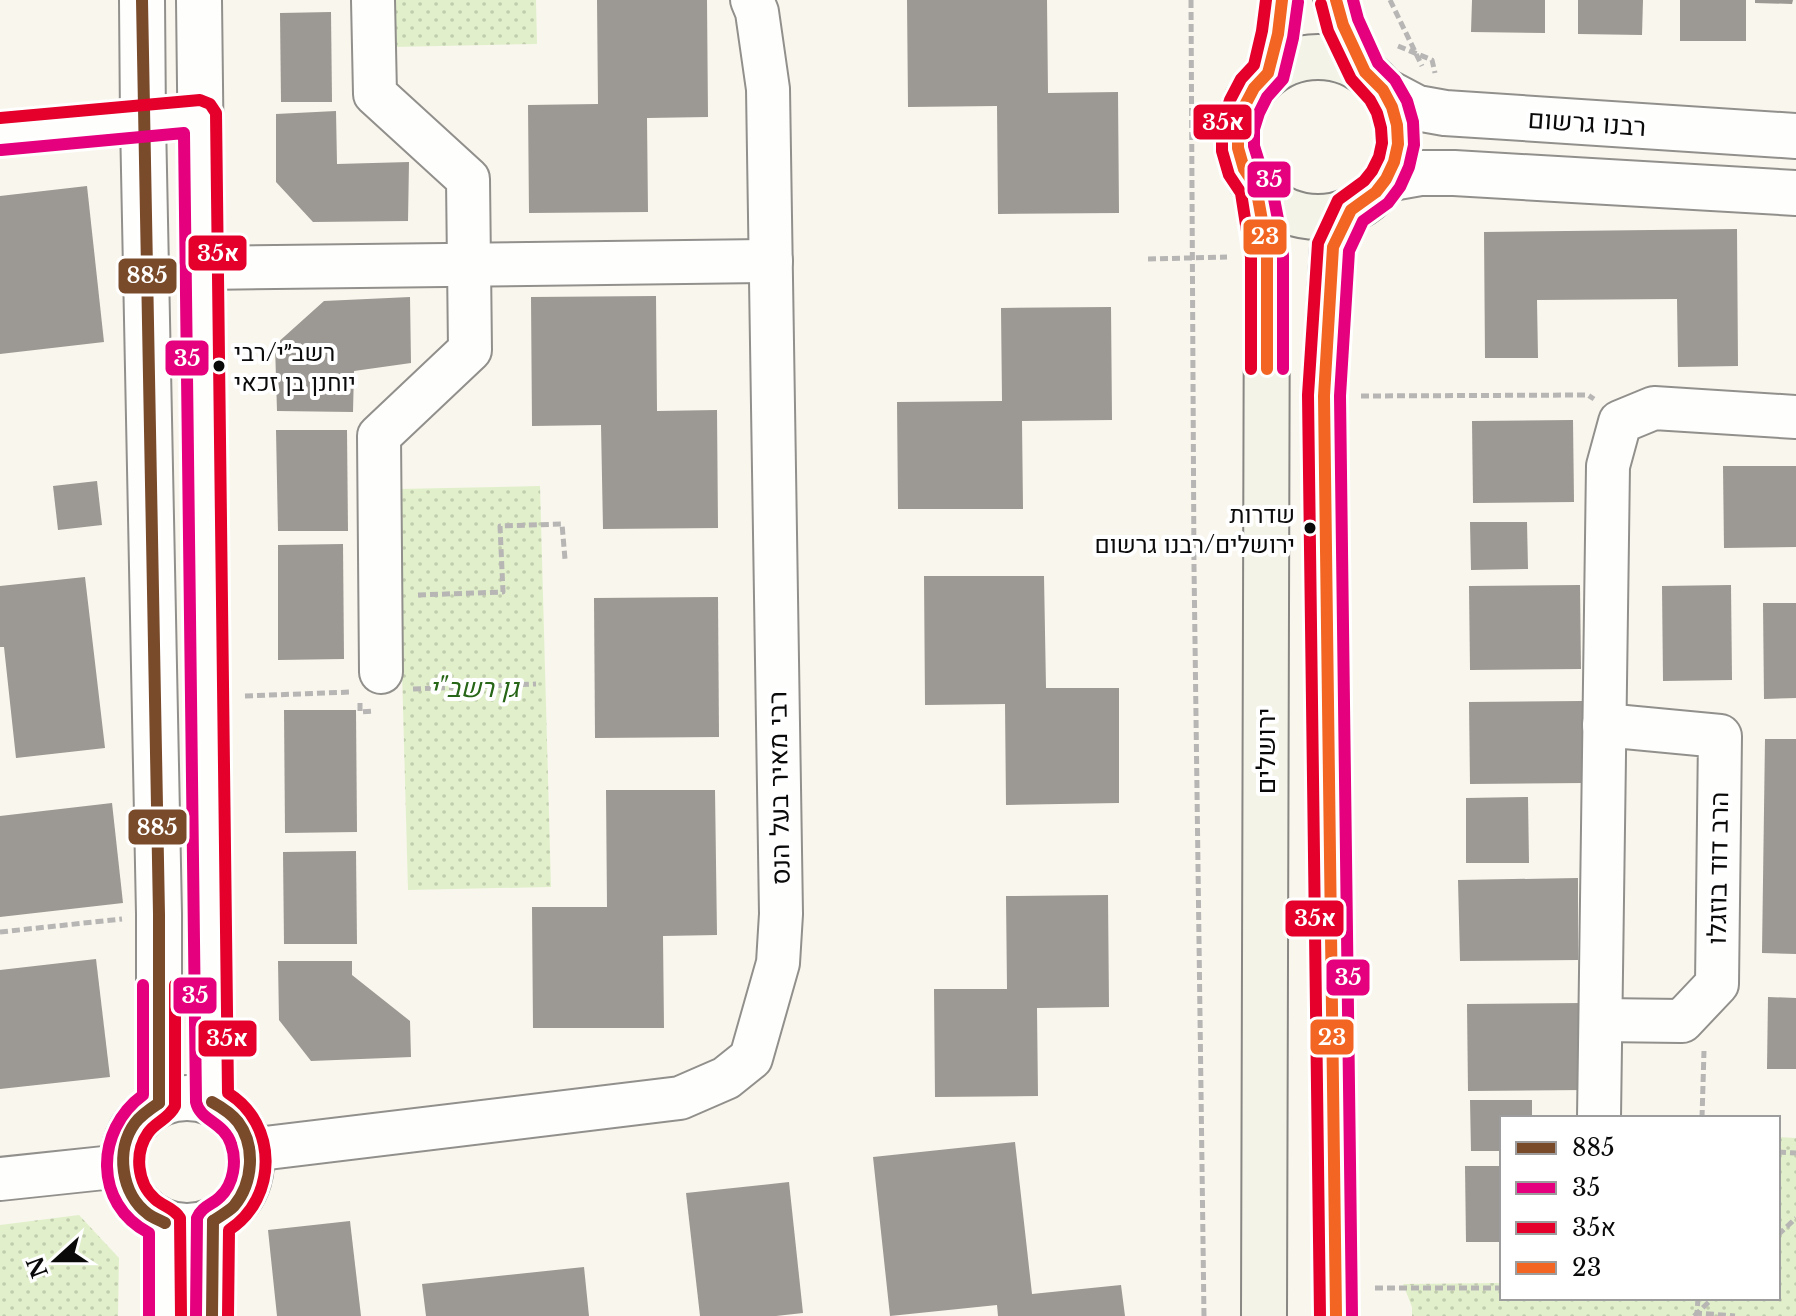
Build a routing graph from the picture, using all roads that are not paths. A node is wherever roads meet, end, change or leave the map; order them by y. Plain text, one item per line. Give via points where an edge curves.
1 (142, 0) edge
2 (199, 0) edge
3 (373, 0) edge
4 (752, 0) edge
5 (1282, 0) edge
6 (1336, 0) edge
7 (1268, 73) junction
8 (1374, 81) junction
9 (200, 116) junction
10 (143, 121) junction
11 (0, 134) edge
12 (1796, 136) edge
13 (1386, 179) junction
14 (1256, 187) junction
15 (1796, 193) edge
16 (1351, 210) junction
17 (771, 261) junction
18 (470, 264) junction
19 (203, 268) junction
20 (1796, 417) edge
21 (381, 672) dead end
22 (1604, 725) junction
23 (1601, 1020) junction
24 (212, 1102) junction
25 (159, 1103) junction
26 (1599, 1116) edge
27 (250, 1150) junction
28 (123, 1166) junction
29 (0, 1179) edge
30 (213, 1221) junction
31 (165, 1223) junction
32 (1336, 1302) edge
33 (165, 1316) edge
34 (212, 1316) edge
35 (1264, 1316) edge

1 - 10 street
2 - 9 street
3 - 18 street via 375,94 468,179
4 - 17 street, רבי מאיר בעל הנס via 768,89
5 - 7 main road
6 - 8 main road via 1343,25
7 - 8 main road via 1306,57 1327,57 1347,62
7 - 14 main road via 1254,88 1238,127 1244,169
8 - 12 street, רבנו גרשום via 1417,108 1445,113
8 - 13 main road via 1397,125 1398,144
9 - 10 street
9 - 19 street
10 - 11 street
10 - 25 street
13 - 15 street via 1454,173
13 - 16 main road
14 - 16 main road via 1280,207 1299,214 1320,217
14 - 35 main road, ירושלים via 1267,256
16 - 32 main road via 1333,247 1324,396
17 - 18 street
17 - 27 street, רבי מאיר בעל הנס via 781,914 778,963 751,1058 726,1078 680,1098
18 - 19 street
18 - 21 street via 470,350 379,436
19 - 24 street
20 - 22 street via 1654,408 1620,422 1608,466
22 - 23 street
22 - 23 street, הרב דוד בוזגלו via 1720,736 1717,984 1682,1021
23 - 26 street
24 - 25 street via 177,1098
24 - 27 street via 243,1130
25 - 28 street via 131,1129
27 - 30 street via 244,1192
28 - 29 street
28 - 31 street via 135,1200
30 - 31 street via 197,1226
30 - 34 street
31 - 33 street

